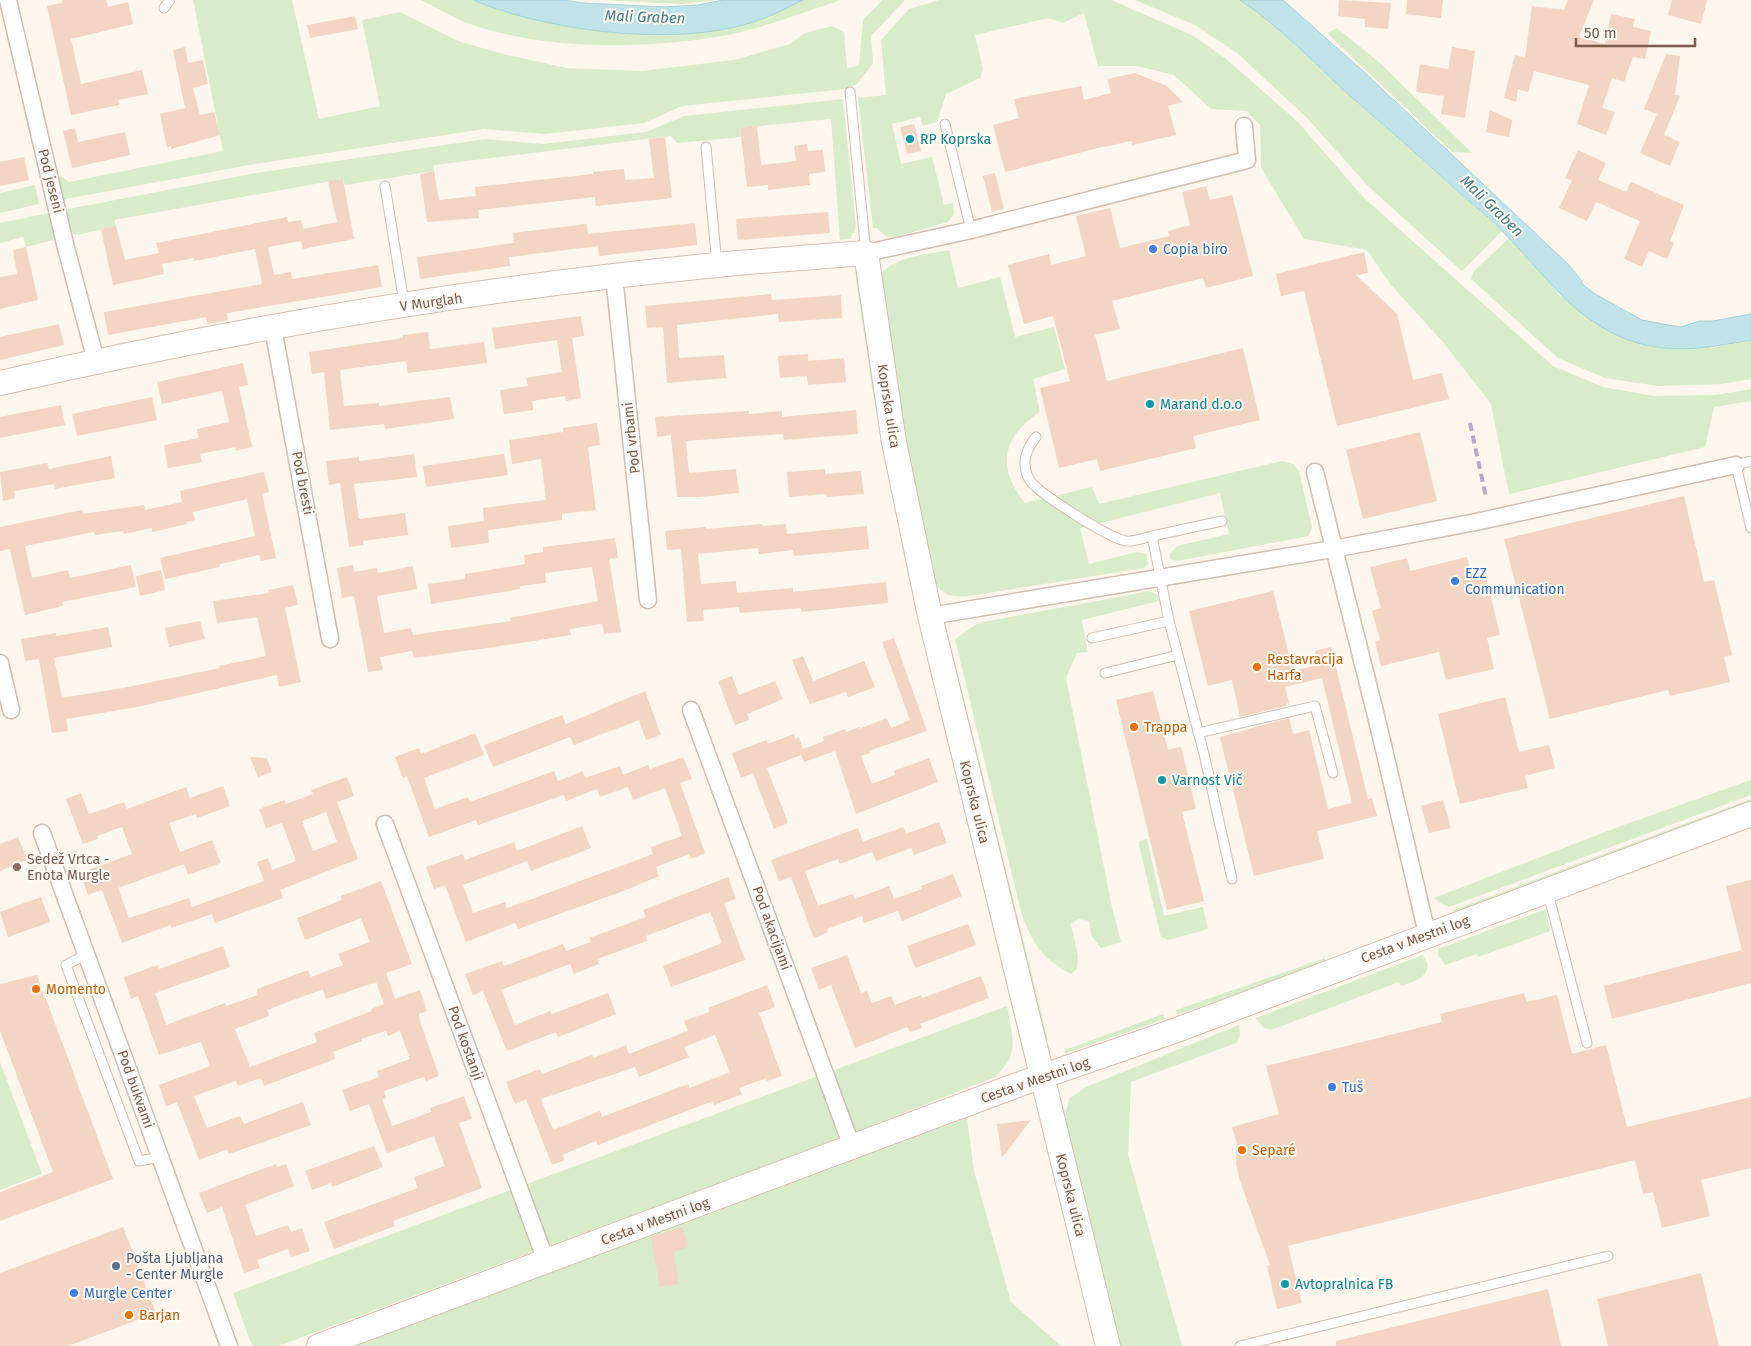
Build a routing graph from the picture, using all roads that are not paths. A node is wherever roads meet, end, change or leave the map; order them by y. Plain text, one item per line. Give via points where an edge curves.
1 (8, 0) edge
2 (170, 0) edge
3 (164, 8) dead end
4 (850, 92) dead end
5 (945, 124) dead end
6 (1244, 126) dead end
7 (706, 146) dead end
8 (385, 186) dead end
9 (971, 230) junction
10 (866, 253) junction
11 (717, 265) junction
12 (614, 276) junction
13 (405, 305) junction
14 (273, 328) junction
15 (96, 361) junction
16 (0, 383) edge
17 (1036, 437) dead end
18 (1744, 463) edge
19 (1315, 472) dead end
20 (1222, 521) dead end
21 (1751, 528) edge
22 (1152, 536) junction
23 (1333, 549) junction
24 (1162, 576) junction
25 (648, 600) dead end
26 (930, 616) junction
27 (1169, 621) junction
28 (1092, 638) dead end
29 (330, 639) dead end
30 (1178, 655) junction
31 (0, 663) edge
32 (1105, 672) dead end
33 (11, 710) dead end
34 (691, 710) dead end
35 (1198, 733) junction
36 (1333, 773) dead end
37 (1751, 814) edge
38 (385, 824) dead end
39 (42, 833) dead end
40 (1232, 879) dead end
41 (1547, 890) junction
42 (1427, 934) junction
43 (87, 954) junction
44 (1588, 1043) dead end
45 (1042, 1077) junction
46 (852, 1147) junction
47 (160, 1157) junction
48 (1608, 1256) dead end
49 (546, 1261) junction
50 (229, 1346) edge
51 (319, 1346) edge
52 (1108, 1346) edge
53 (1240, 1346) edge

1 - 15 street, Pod jeseni
2 - 3 lane
4 - 10 lane, Koprska ulica
5 - 9 lane
6 - 9 street via 1247,160
7 - 11 lane
8 - 13 lane
9 - 10 street
10 - 11 street, V Murglah
10 - 26 street, Koprska ulica via 894,442
11 - 12 street, V Murglah
12 - 13 street, V Murglah
12 - 25 street, Pod vrbami
13 - 14 street, V Murglah
14 - 15 street, V Murglah
14 - 29 street, Pod bresti
15 - 16 street, V Murglah
17 - 22 lane via 1025,463 1029,479 1040,491 1108,534 1127,541
18 - 21 lane
18 - 23 street via 1476,522
19 - 23 street
20 - 22 lane
22 - 24 lane
23 - 24 street
23 - 42 street
24 - 26 street
24 - 27 lane
26 - 45 street, Koprska ulica
27 - 28 lane
27 - 30 lane
30 - 32 lane
30 - 35 lane
31 - 33 street
34 - 46 street, Pod akacijami
35 - 36 lane via 1315,706
35 - 40 lane
37 - 41 street, Cesta v Mestni log
38 - 49 street, Pod kostanji
39 - 43 street, Pod bukvami
41 - 42 street, Cesta v Mestni log
41 - 44 lane
42 - 45 street, Cesta v Mestni log via 1166,1034
43 - 47 street, Pod bukvami
43 - 47 lane via 66,965 139,1161
45 - 46 street, Cesta v Mestni log
45 - 52 street, Koprska ulica
46 - 49 street, Cesta v Mestni log
47 - 50 street, Pod bukvami
48 - 53 lane
49 - 51 street, Cesta v Mestni log

